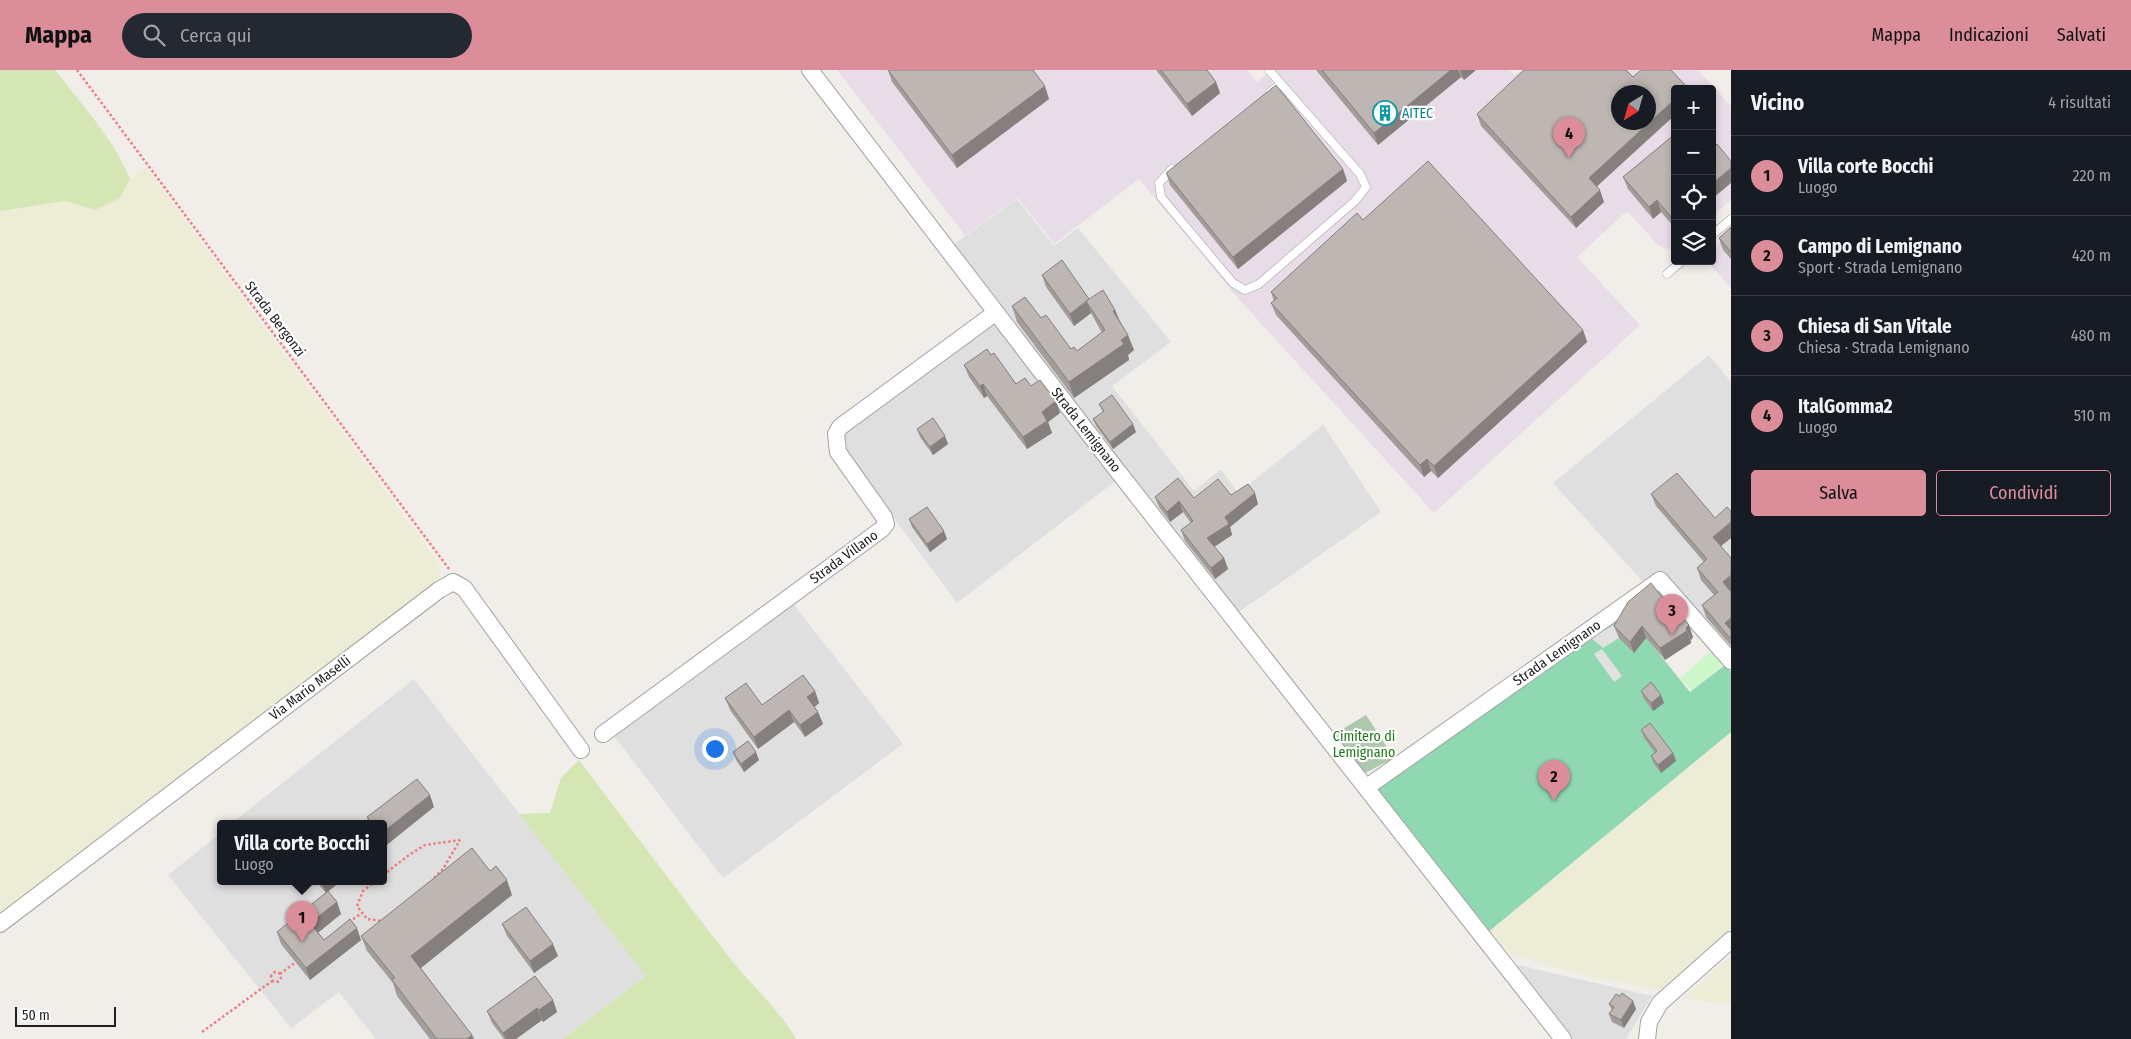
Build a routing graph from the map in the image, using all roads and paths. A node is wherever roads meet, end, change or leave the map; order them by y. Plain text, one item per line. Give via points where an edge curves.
1 (77, 70) edge
2 (810, 70) edge
3 (1269, 70) edge
4 (1281, 84) junction
5 (1266, 96) edge
6 (1175, 166) edge
7 (1731, 218) edge
8 (1716, 231) edge
9 (1677, 265) edge
10 (1667, 274) dead end
11 (995, 313) junction
12 (453, 582) junction
13 (1731, 661) edge
14 (602, 734) dead end
15 (581, 750) dead end
16 (1367, 787) junction
17 (387, 872) edge
18 (433, 879) edge
19 (371, 885) edge
20 (362, 912) junction
21 (382, 921) edge
22 (349, 923) edge
23 (0, 924) edge
24 (1731, 940) edge
25 (296, 962) edge
26 (280, 974) junction
27 (272, 981) junction
28 (202, 1032) dead end
29 (1563, 1039) edge
30 (1647, 1039) edge

1 - 12 path, Strada Bergonzi via 451,572
2 - 11 street, Strada Lemignano
3 - 4 lane
4 - 5 lane
4 - 6 lane via 1360,174 1366,187 1355,201 1259,284 1245,290 1233,283 1161,197 1159,182
7 - 8 lane
9 - 10 lane
11 - 14 street, Strada Villano via 840,426 836,434 838,452 884,517 886,524 882,529
11 - 16 street, Strada Lemignano
12 - 15 street via 464,588
12 - 23 street, Via Mario Maselli
13 - 16 street, Strada Lemignano via 1660,580
16 - 29 street, Strada Lemignano
17 - 18 path via 425,846 460,840 443,869
19 - 20 path via 363,891 357,906
20 - 21 path via 367,919
20 - 22 path
24 - 30 street via 1660,1003 1649,1022
25 - 26 path
26 - 27 path via 273,974
26 - 27 path via 279,982
27 - 28 path

